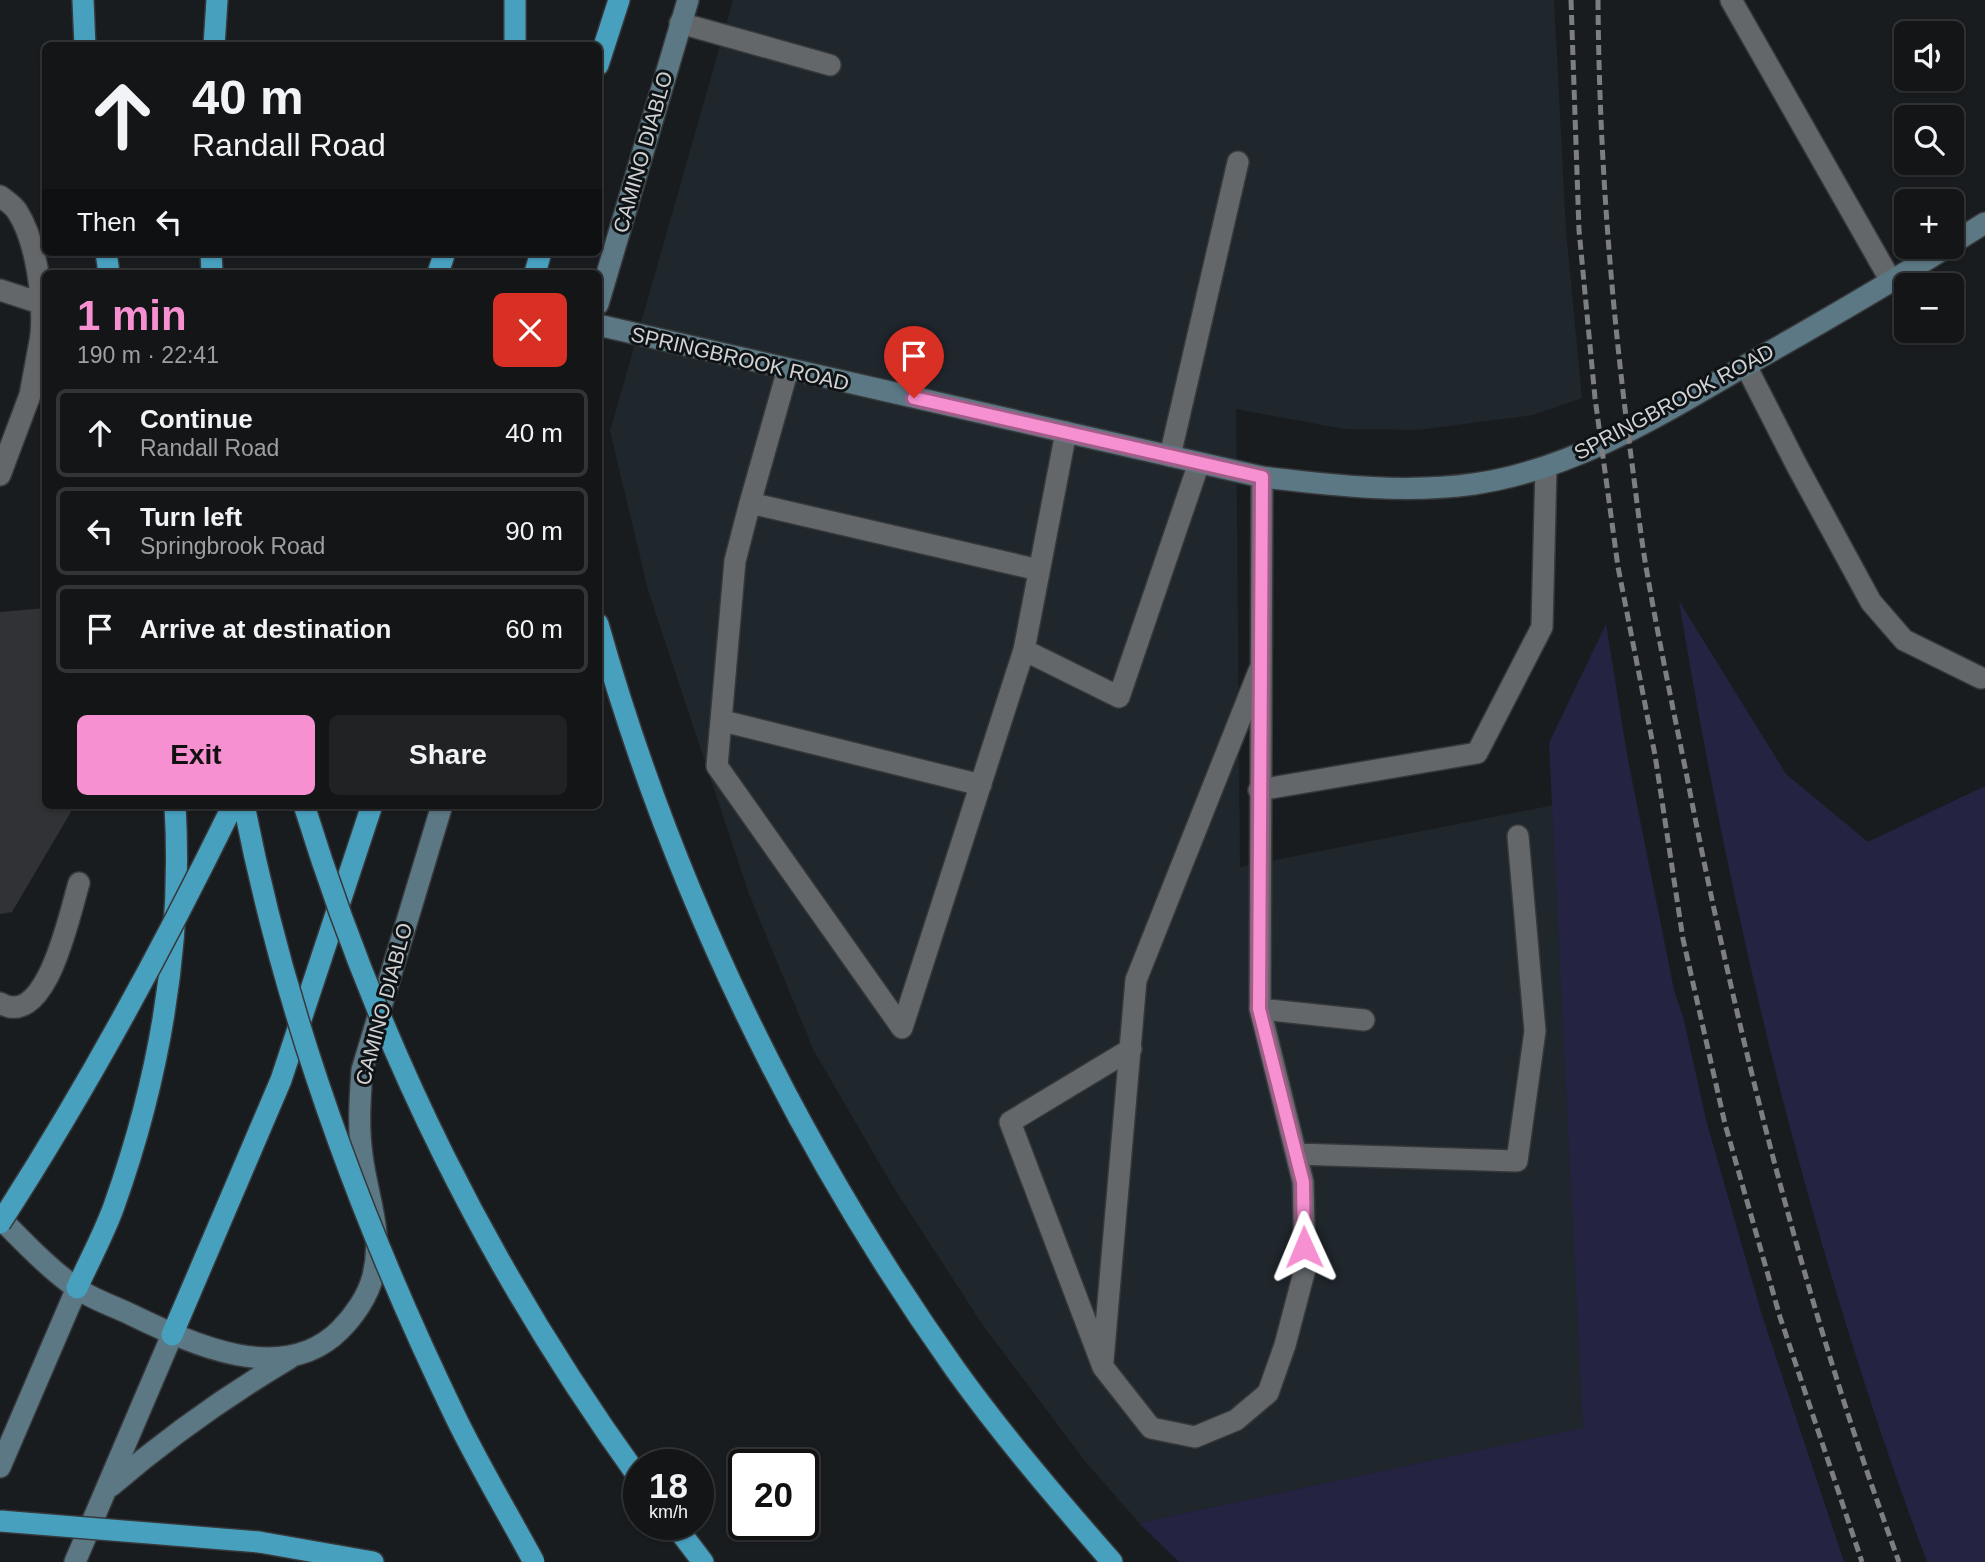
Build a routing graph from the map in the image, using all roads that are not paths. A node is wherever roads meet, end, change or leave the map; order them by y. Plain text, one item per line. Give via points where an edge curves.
1 (83, 0) edge
2 (217, 0) edge
3 (514, 0) edge
4 (523, 0) edge
5 (619, 0) edge
6 (688, 0) edge
7 (1731, 0) edge
8 (680, 23) junction
9 (85, 42) edge
10 (214, 42) edge
11 (510, 42) edge
12 (515, 42) edge
13 (602, 53) edge
14 (831, 65) dead end
15 (1238, 162) dead end
16 (0, 196) edge
17 (1985, 223) edge
18 (1964, 236) edge
19 (1926, 259) edge
20 (1891, 281) junction
21 (0, 290) edge
22 (602, 290) edge
23 (42, 299) edge
24 (42, 304) edge
25 (42, 320) edge
26 (602, 326) edge
27 (1746, 366) junction
28 (788, 369) junction
29 (1066, 432) junction
30 (1170, 456) junction
31 (1199, 463) junction
32 (1546, 467) junction
33 (0, 475) edge
34 (1262, 477) junction
35 (750, 503) junction
36 (1039, 570) junction
37 (602, 637) edge
38 (1024, 650) junction
39 (1259, 671) junction
40 (1981, 678) dead end
41 (723, 722) junction
42 (981, 785) junction
43 (1259, 790) junction
44 (175, 809) edge
45 (231, 809) edge
46 (245, 809) edge
47 (305, 809) edge
48 (371, 809) edge
49 (441, 809) edge
50 (1518, 836) dead end
51 (79, 883) dead end
52 (0, 1003) edge
53 (1259, 1009) junction
54 (1364, 1020) dead end
55 (1131, 1049) junction
56 (1296, 1154) junction
57 (0, 1221) edge
58 (76, 1288) junction
59 (172, 1335) junction
60 (291, 1357) junction
61 (1103, 1367) junction
62 (623, 1455) edge
63 (0, 1467) edge
64 (106, 1490) junction
65 (0, 1521) edge
66 (686, 1540) edge
67 (75, 1562) edge
68 (373, 1562) edge
69 (534, 1562) edge
70 (703, 1562) edge
71 (1112, 1562) edge

1 - 9 highway
2 - 10 highway
3 - 12 highway, bridge
4 - 11 highway
5 - 13 highway
6 - 8 street, CAMINO DIABLO
7 - 20 street
8 - 14 street
8 - 22 street, CAMINO DIABLO
15 - 30 street
16 - 23 street via 16,209 29,240
17 - 18 street, SPRINGBROOK ROAD
19 - 20 street, SPRINGBROOK ROAD
20 - 27 street, SPRINGBROOK ROAD
21 - 24 street
25 - 33 street via 30,395
26 - 28 street, SPRINGBROOK ROAD
27 - 32 street, SPRINGBROOK ROAD via 1597,448
27 - 40 street via 1871,602 1904,640
28 - 29 street, SPRINGBROOK ROAD
28 - 35 street
29 - 30 street, SPRINGBROOK ROAD
29 - 36 street
30 - 31 street, SPRINGBROOK ROAD
31 - 34 street, SPRINGBROOK ROAD
31 - 38 street via 1119,696
32 - 34 street, SPRINGBROOK ROAD via 1476,484 1424,489 1352,488
32 - 43 street via 1542,627 1477,752
34 - 39 street
35 - 36 street
35 - 41 street via 735,561
36 - 38 street
37 - 71 highway via 687,881 772,1067 863,1229 956,1370
38 - 42 street
39 - 43 street
39 - 55 street via 1136,980
41 - 42 street
41 - 42 street via 717,766 902,1028
43 - 53 street
44 - 58 highway via 174,933 152,1084 113,1209
45 - 57 highway, bridge via 105,1050
46 - 69 highway, bridge via 285,979 339,1146 457,1420
47 - 62 highway, bridge via 359,968 462,1196 513,1288
48 - 59 highway via 281,1080
49 - 60 street, CAMINO DIABLO via 362,1070 358,1114 377,1240 373,1277 354,1317 328,1342
50 - 56 street via 1535,1031 1517,1160
51 - 52 street via 48,982 33,1000 19,1006
53 - 54 street
53 - 56 street
55 - 61 street
55 - 61 street via 1010,1122
56 - 61 street via 1303,1182 1305,1269 1268,1393 1236,1420 1195,1437 1151,1428
57 - 58 street, CAMINO DIABLO
58 - 59 street, CAMINO DIABLO
58 - 63 street
59 - 60 street, CAMINO DIABLO via 224,1353
59 - 64 street
60 - 64 street via 153,1450
64 - 67 street
65 - 68 highway, bridge via 260,1542
66 - 70 highway

